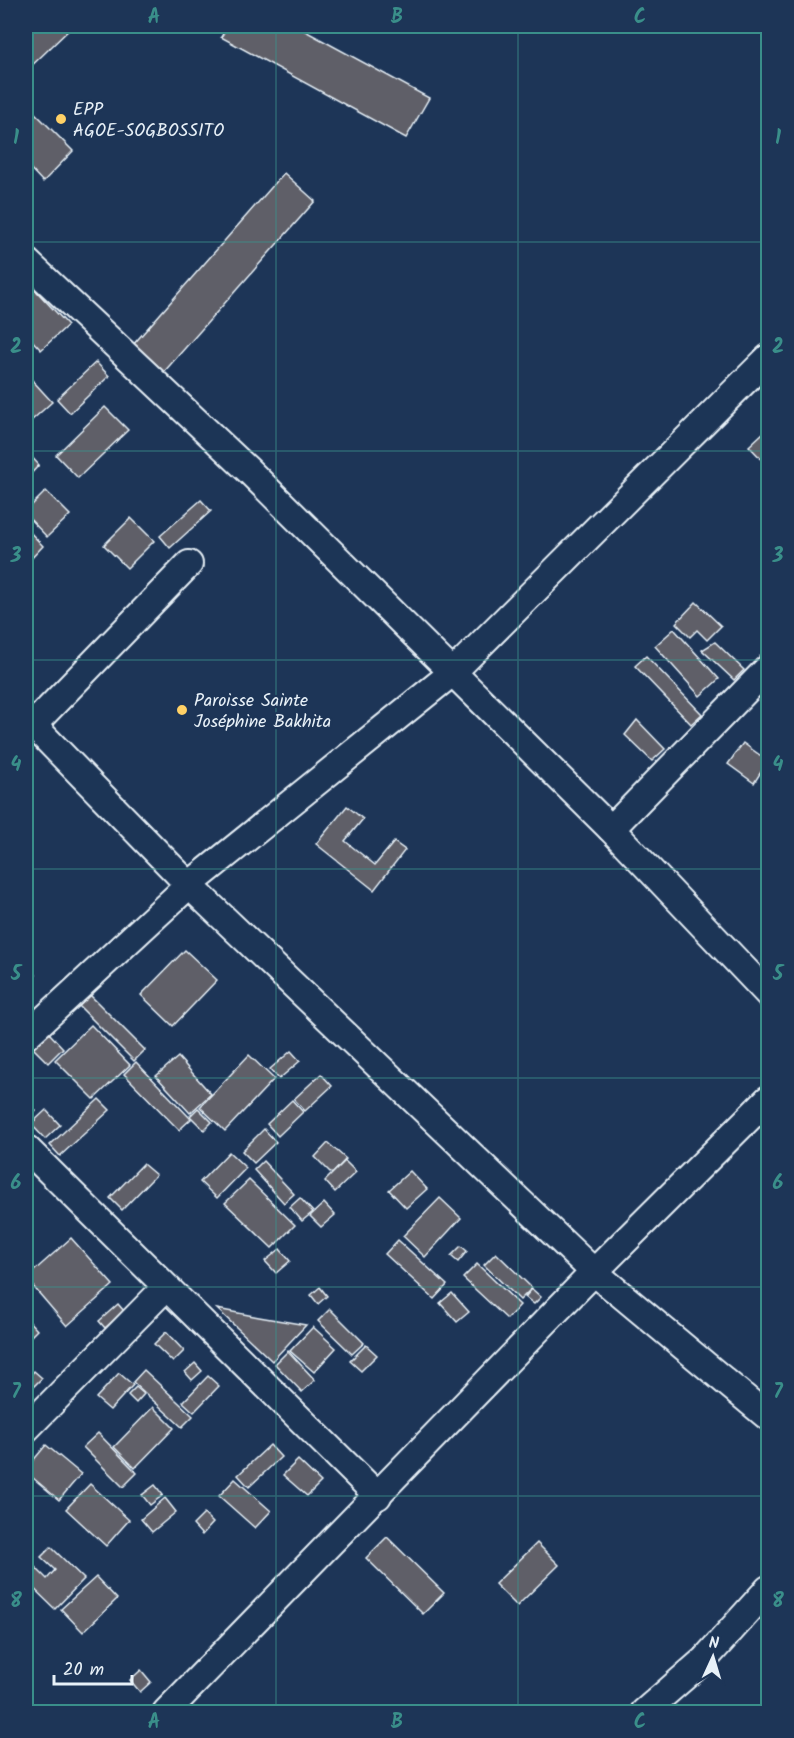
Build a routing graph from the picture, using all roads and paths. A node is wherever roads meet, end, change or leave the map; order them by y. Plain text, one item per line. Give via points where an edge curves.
1 (26, 261) edge
2 (768, 358) edge
3 (189, 564) dead end
4 (768, 668) edge
5 (452, 673) junction
6 (29, 722) edge
7 (611, 830) junction
8 (189, 885) junction
9 (768, 994) edge
10 (26, 1036) edge
11 (768, 1099) edge
12 (26, 1148) edge
13 (594, 1272) junction
14 (166, 1287) junction
15 (768, 1418) edge
16 (26, 1429) edge
17 (378, 1496) junction
18 (768, 1589) edge
19 (166, 1713) edge
20 (644, 1713) edge

1 - 5 street via 248,470
2 - 5 street
3 - 6 street
4 - 7 street
5 - 7 street
5 - 8 street
6 - 8 street
7 - 9 street
8 - 10 street
8 - 13 street
11 - 13 street
12 - 14 street
13 - 15 street
13 - 17 street
14 - 16 street
14 - 17 street
17 - 19 street
18 - 20 street via 705,1659

